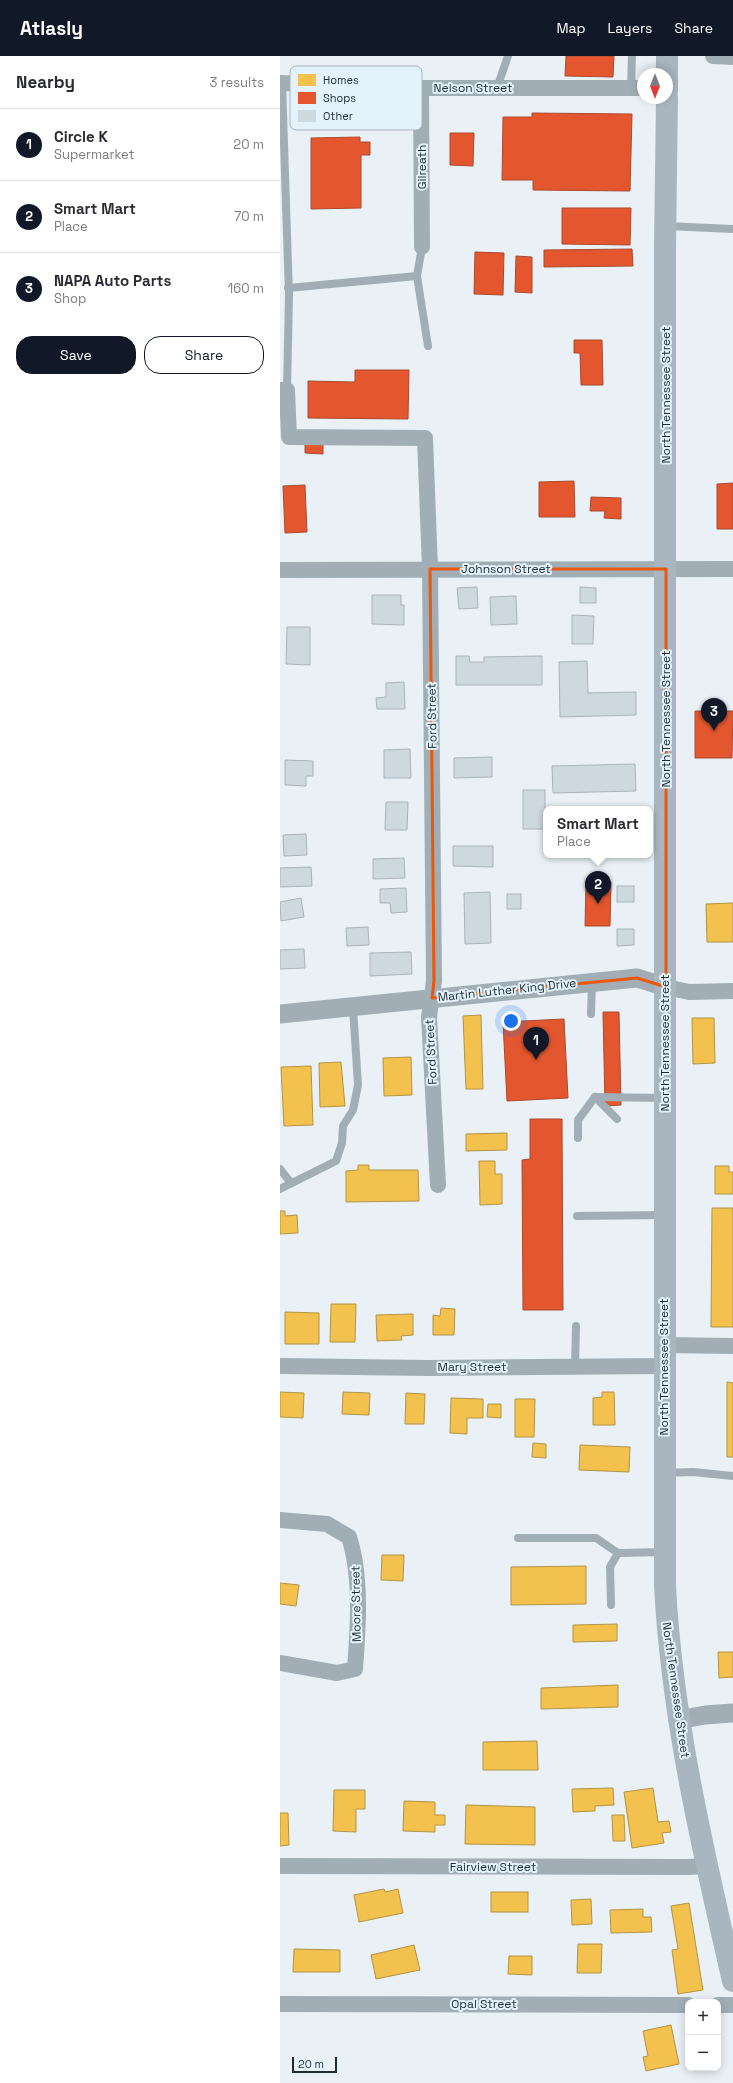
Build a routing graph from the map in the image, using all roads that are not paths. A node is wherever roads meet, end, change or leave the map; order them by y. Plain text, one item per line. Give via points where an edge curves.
1 (508, 56) edge
2 (632, 56) edge
3 (667, 56) edge
4 (713, 56) edge
5 (733, 57) edge
6 (667, 68) edge
7 (281, 83) edge
8 (422, 88) edge
9 (497, 88) junction
10 (637, 88) edge
11 (667, 104) edge
12 (421, 130) edge
13 (665, 226) junction
14 (733, 229) edge
15 (422, 247) joint
16 (417, 276) junction
17 (288, 288) junction
18 (428, 346) dead end
19 (284, 390) edge
20 (430, 569) junction
21 (666, 569) junction
22 (280, 570) edge
23 (733, 570) edge
24 (592, 981) junction
25 (666, 987) junction
26 (733, 991) edge
27 (432, 998) junction
28 (353, 1006) junction
29 (280, 1014) edge
30 (591, 1014) dead end
31 (595, 1097) junction
32 (665, 1098) junction
33 (617, 1119) dead end
34 (578, 1138) dead end
35 (280, 1169) edge
36 (291, 1183) junction
37 (438, 1185) dead end
38 (280, 1188) edge
39 (664, 1215) junction
40 (577, 1216) dead end
41 (576, 1326) dead end
42 (733, 1346) edge
43 (664, 1356) junction
44 (280, 1366) edge
45 (575, 1367) junction
46 (664, 1473) junction
47 (733, 1476) edge
48 (280, 1520) edge
49 (518, 1538) dead end
50 (664, 1552) junction
51 (618, 1553) junction
52 (611, 1605) dead end
53 (280, 1663) edge
54 (733, 1713) edge
55 (678, 1720) junction
56 (280, 1866) edge
57 (707, 1866) junction
58 (733, 1981) edge
59 (280, 2004) edge
60 (685, 2005) edge
61 (721, 2005) edge
62 (733, 2005) edge

1 - 9 lane
2 - 10 lane
3 - 6 main road
4 - 5 street
7 - 17 lane
8 - 9 street, Nelson Street
9 - 10 street, Nelson Street
11 - 13 main road, North Tennessee Street
12 - 15 street, Gilreath
13 - 14 lane
13 - 21 main road, North Tennessee Street
15 - 16 lane
16 - 17 lane
16 - 18 lane
17 - 19 lane
19 - 20 street, Ford Street via 289,437 425,438
20 - 21 street, Johnson Street
20 - 22 street, Johnson Street
20 - 27 street, Ford Street via 434,973
21 - 23 street, Johnson Street
21 - 25 main road, North Tennessee Street
24 - 25 street, Martin Luther King Drive via 637,978
24 - 27 street, Martin Luther King Drive
24 - 30 lane
25 - 26 street, Martin Luther King Drive via 689,992
25 - 32 main road, North Tennessee Street
27 - 28 street, Martin Luther King Drive
27 - 37 street, Ford Street via 429,1017
28 - 29 street, Martin Luther King Drive
28 - 36 lane via 358,1085 353,1110 343,1126 342,1144 336,1161
31 - 32 lane
31 - 33 lane
31 - 34 lane via 578,1120
32 - 39 main road, North Tennessee Street
35 - 36 lane
36 - 38 lane
39 - 40 lane
39 - 43 main road, North Tennessee Street
41 - 45 lane
42 - 43 street, Mary Street
43 - 45 street, Mary Street
43 - 46 main road, North Tennessee Street
44 - 45 street, Mary Street
46 - 47 lane via 693,1472
46 - 50 main road, North Tennessee Street
48 - 53 street, Moore Street via 327,1524 349,1537 354,1554 358,1627 355,1669 337,1673
49 - 51 lane via 596,1538
50 - 51 lane
50 - 55 main road, North Tennessee Street via 667,1630
51 - 52 lane via 610,1567
54 - 55 street
55 - 57 main road, North Tennessee Street
56 - 57 street, Fairview Street
57 - 58 main road, North Tennessee Street
59 - 60 street, Opal Street
61 - 62 street

